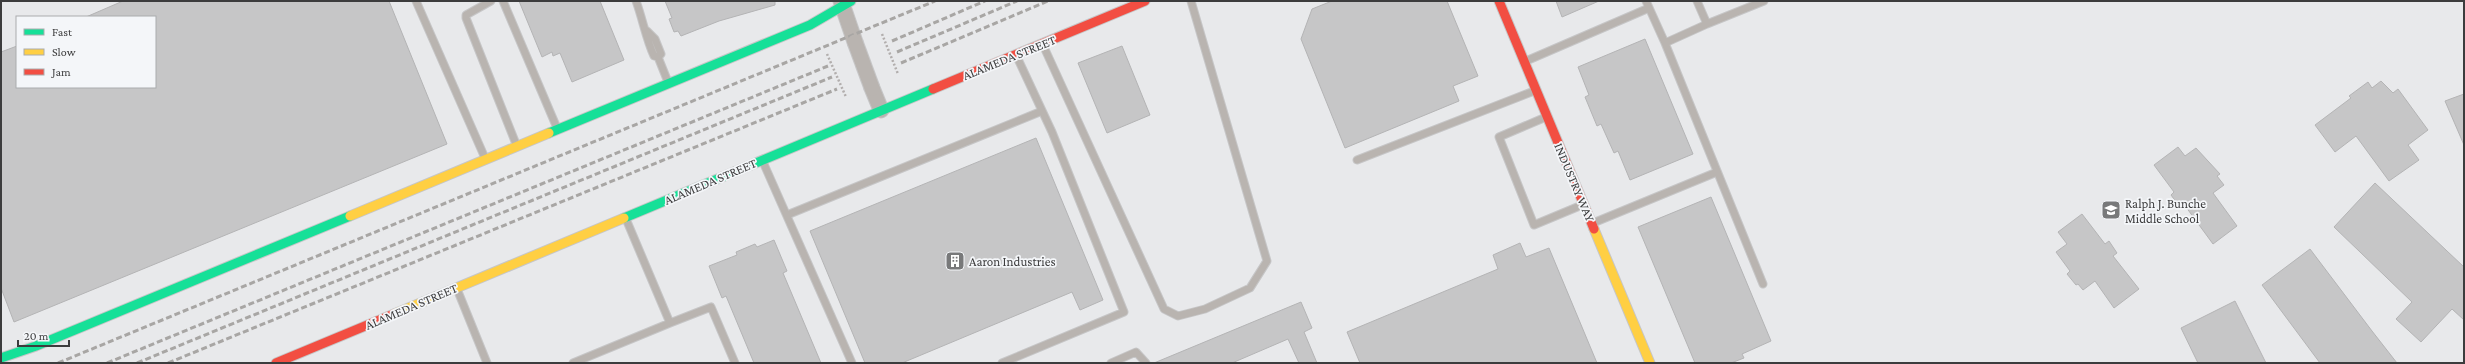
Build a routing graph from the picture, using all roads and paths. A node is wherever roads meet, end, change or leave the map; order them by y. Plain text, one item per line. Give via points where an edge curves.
1 (416, 1) edge
2 (491, 1) edge
3 (503, 1) edge
4 (636, 1) edge
5 (1145, 1) edge
6 (1191, 1) edge
7 (1499, 1) edge
8 (1697, 1) edge
9 (1764, 1) edge
10 (845, 3) edge
11 (1648, 5) edge
12 (1706, 24) junction
13 (882, 34) dead end
14 (1042, 43) junction
15 (1665, 43) junction
16 (827, 54) dead end
17 (1016, 54) junction
18 (1524, 61) junction
19 (898, 74) dead end
20 (669, 84) junction
21 (1536, 90) junction
22 (846, 97) dead end
23 (881, 110) junction
24 (1042, 111) junction
25 (1547, 117) junction
26 (557, 130) junction
27 (517, 147) junction
28 (486, 160) junction
29 (762, 160) junction
30 (1356, 160) dead end
31 (1717, 172) junction
32 (1584, 204) junction
33 (787, 216) junction
34 (625, 217) junction
35 (1592, 223) junction
36 (1763, 284) dead end
37 (456, 288) junction
38 (670, 323) junction
39 (1, 358) edge
40 (276, 363) edge
41 (487, 363) edge
42 (572, 363) edge
43 (735, 363) edge
44 (852, 363) edge
45 (1002, 363) edge
46 (1111, 363) edge
47 (1146, 363) edge
48 (1650, 363) edge

1 - 28 lane
2 - 27 lane via 478,6 466,15 466,18
3 - 26 lane
4 - 20 lane via 647,31 655,39 661,54 658,58
5 - 14 street, ALAMEDA STREET
6 - 14 lane via 1267,261 1250,288 1205,309 1178,316 1164,310
7 - 18 street, INDUSTRY WAY
8 - 12 lane
9 - 12 lane
10 - 20 street via 815,23
10 - 23 street, bridge via 855,42
11 - 15 lane
11 - 18 lane
12 - 15 lane
13 - 19 path
14 - 17 street, ALAMEDA STREET
15 - 31 lane
16 - 22 path
17 - 23 street, ALAMEDA STREET
17 - 24 lane
18 - 21 street, INDUSTRY WAY
20 - 26 street
21 - 25 street, INDUSTRY WAY
21 - 30 lane
23 - 29 street, ALAMEDA STREET
24 - 33 lane
24 - 45 lane via 1124,312
25 - 32 street, INDUSTRY WAY
25 - 32 lane via 1499,137 1534,225
26 - 27 street
27 - 28 street
28 - 39 street via 36,346
29 - 33 lane
29 - 34 street, ALAMEDA STREET
31 - 35 lane
31 - 36 lane
32 - 35 street, INDUSTRY WAY
33 - 44 lane
34 - 37 street, ALAMEDA STREET
34 - 38 lane
35 - 48 street, INDUSTRY WAY
37 - 40 street, ALAMEDA STREET
37 - 41 lane
38 - 42 lane
38 - 43 lane via 711,307
46 - 47 lane via 1136,352

